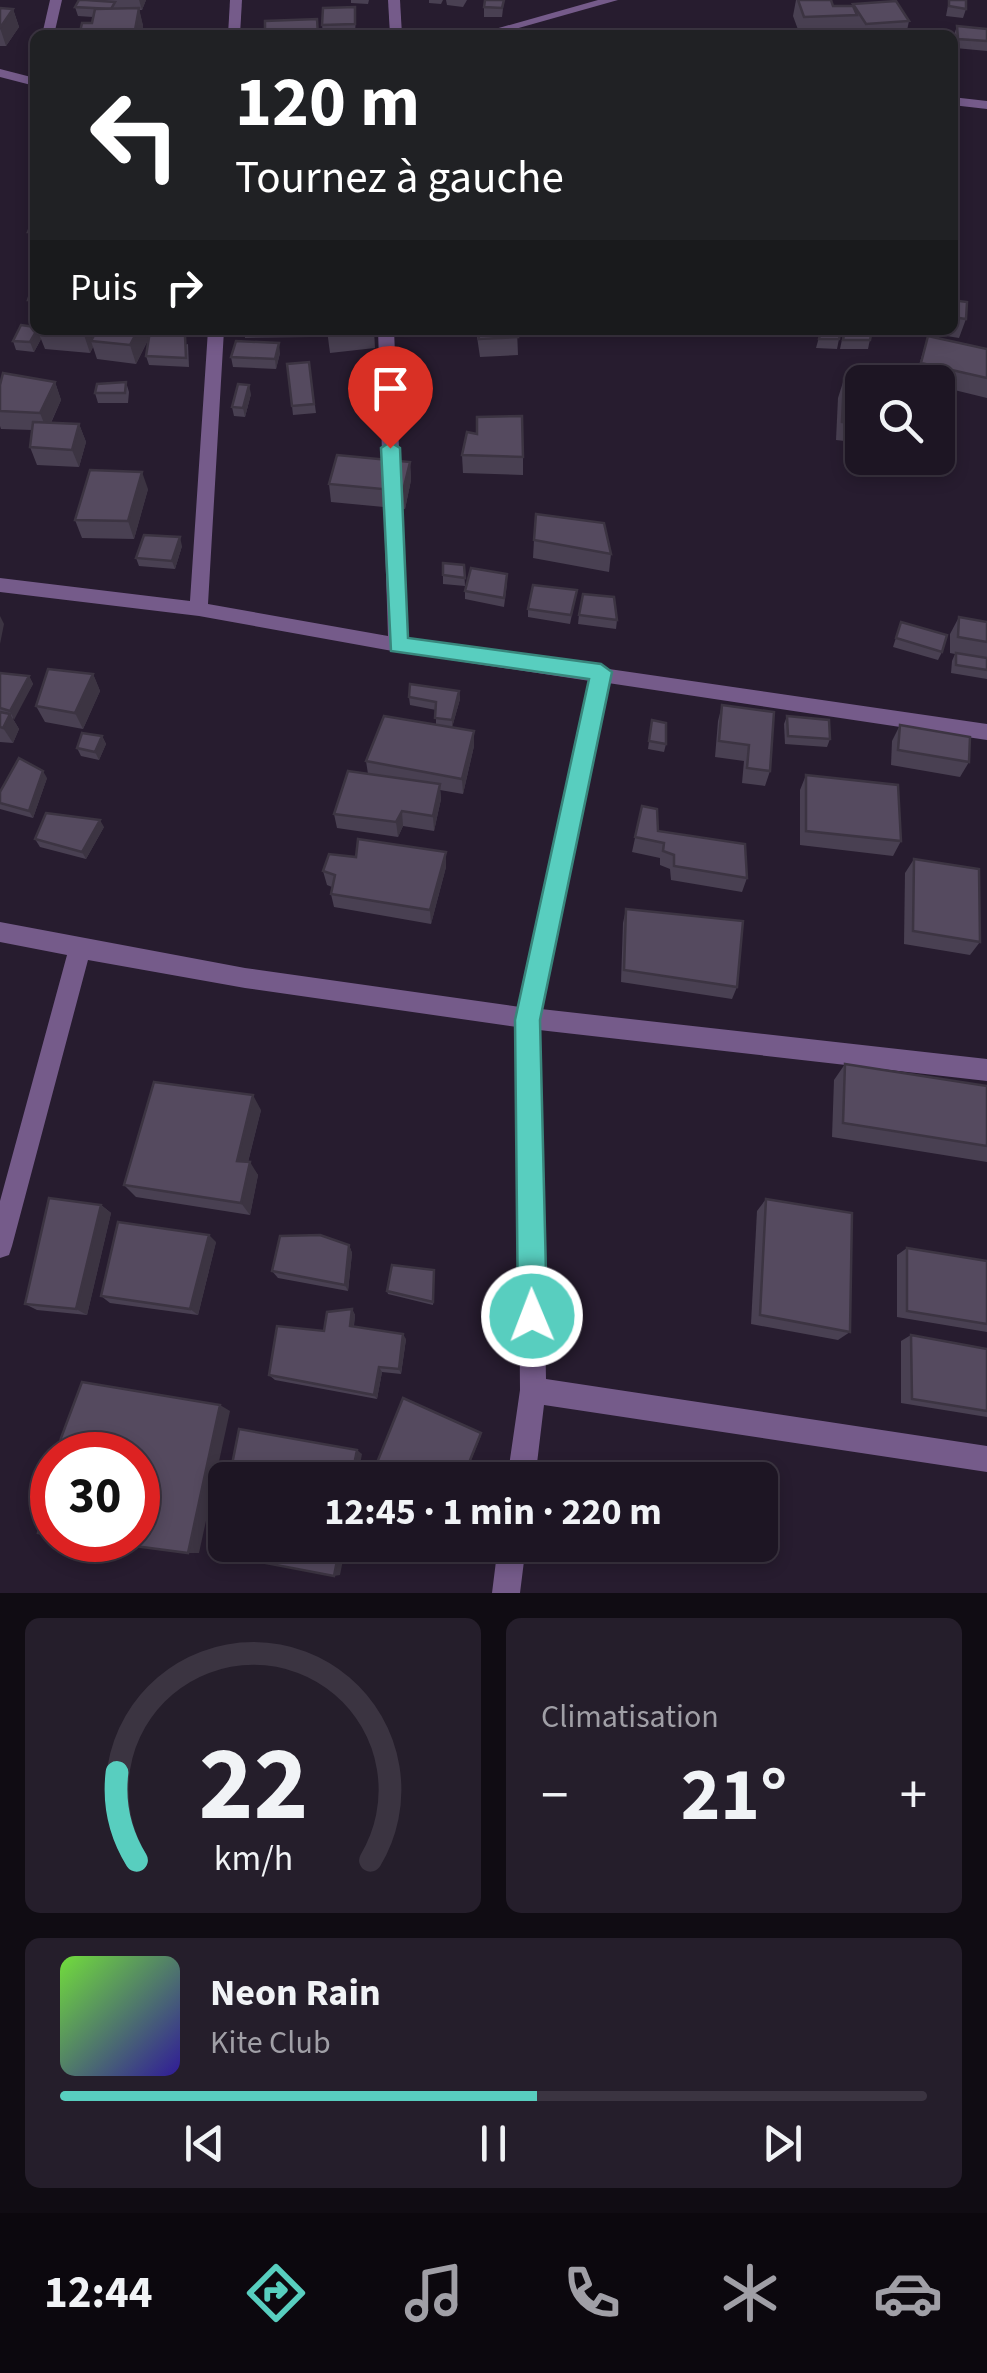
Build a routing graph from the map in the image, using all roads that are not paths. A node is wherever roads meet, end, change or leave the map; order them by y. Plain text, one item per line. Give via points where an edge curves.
1 (56, 0) edge
2 (236, 0) edge
3 (394, 0) edge
4 (612, 0) edge
5 (49, 30) edge
6 (234, 30) edge
7 (396, 30) edge
8 (499, 30) edge
9 (0, 73) edge
10 (30, 81) edge
11 (958, 103) edge
12 (987, 105) edge
13 (216, 335) edge
14 (386, 335) edge
15 (0, 585) edge
16 (199, 609) junction
17 (398, 645) junction
18 (601, 672) junction
19 (987, 732) edge
20 (0, 932) edge
21 (80, 949) junction
22 (528, 1020) junction
23 (987, 1070) edge
24 (0, 1246) edge
25 (534, 1390) junction
26 (987, 1460) edge
27 (524, 1462) edge
28 (510, 1562) edge
29 (506, 1593) edge

1 - 5 street
2 - 6 street
3 - 7 street
4 - 8 street
9 - 10 street
11 - 12 street
13 - 16 street
14 - 17 street
15 - 16 street
16 - 17 street
17 - 18 street
18 - 19 street
18 - 22 street
20 - 21 street
21 - 22 street
21 - 24 street
22 - 23 street
22 - 25 street
25 - 26 street
25 - 27 street
28 - 29 street

